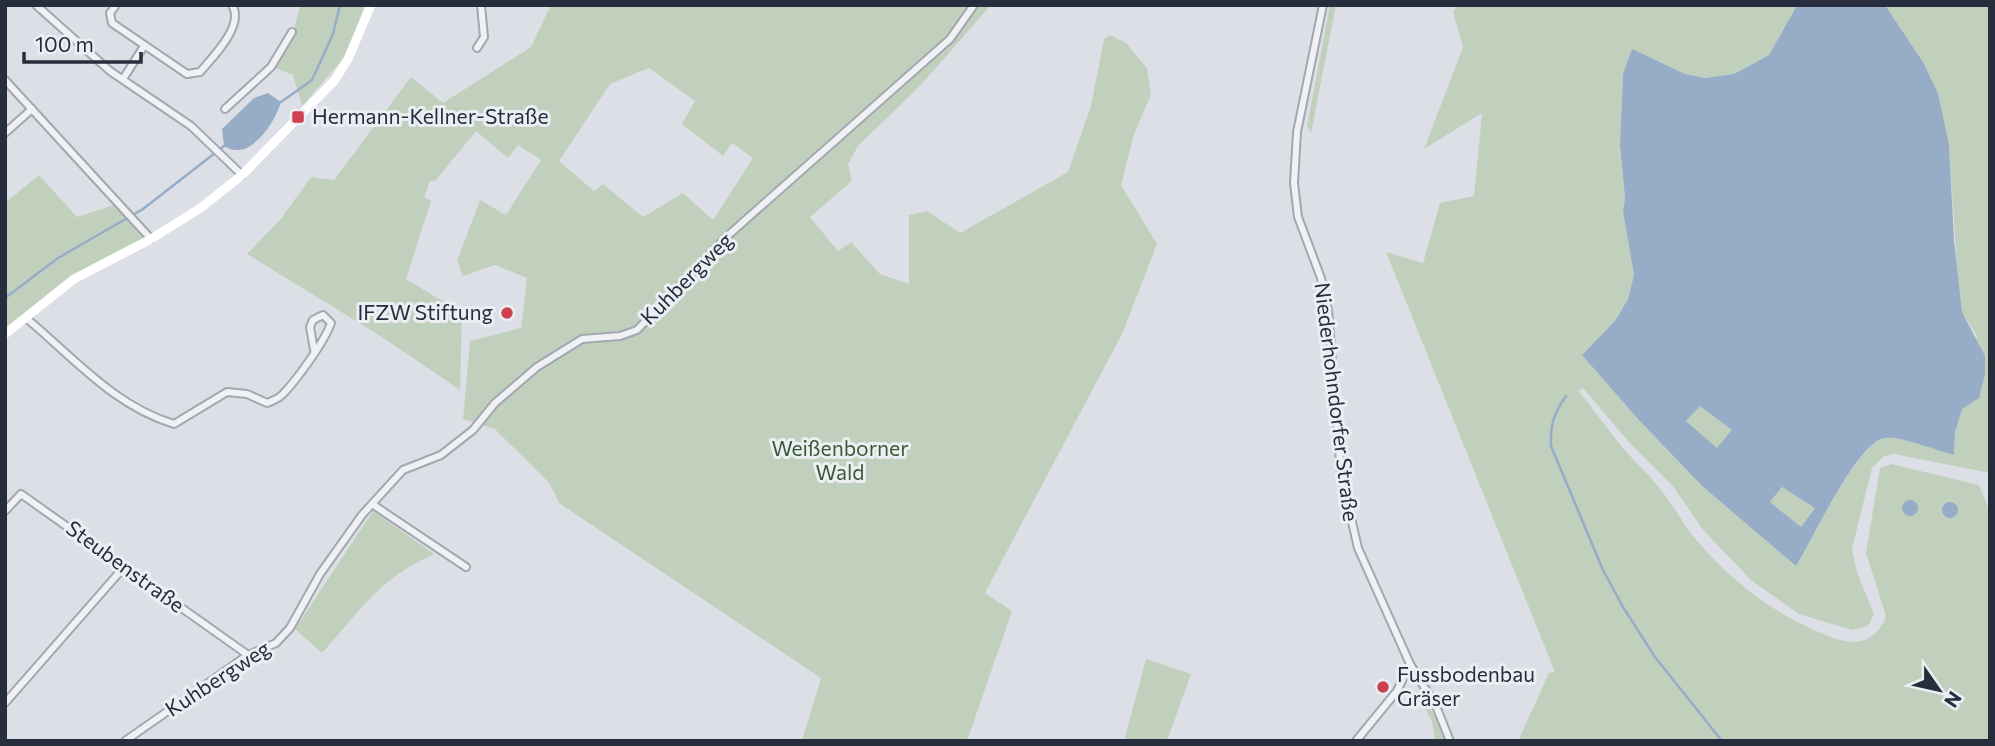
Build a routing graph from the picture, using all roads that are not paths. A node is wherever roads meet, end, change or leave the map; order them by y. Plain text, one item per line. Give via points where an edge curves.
1 (36, 5) edge
2 (116, 5) edge
3 (232, 5) edge
4 (371, 5) edge
5 (481, 5) edge
6 (974, 5) edge
7 (1323, 5) edge
8 (292, 32) dead end
9 (144, 46) junction
10 (477, 48) dead end
11 (123, 79) junction
12 (5, 80) edge
13 (32, 109) junction
14 (225, 109) dead end
15 (5, 133) edge
16 (242, 175) junction
17 (151, 239) junction
18 (26, 318) junction
19 (5, 334) edge
20 (314, 350) junction
21 (372, 504) junction
22 (5, 511) edge
23 (124, 567) junction
24 (466, 567) dead end
25 (248, 655) junction
26 (1410, 664) junction
27 (5, 703) edge
28 (125, 741) edge
29 (1356, 741) edge
30 (1450, 741) edge

1 - 11 street
2 - 9 street via 110,13 113,23
3 - 9 street via 236,23 200,72 187,74
4 - 16 main road via 334,81
5 - 10 street via 484,37
6 - 21 street, Kuhbergweg via 950,39 724,239 637,330 582,339 537,367 495,403 473,430 441,455 403,470
7 - 26 street, Niederhohndorfer Straße via 1295,149 1296,206 1328,310 1335,418 1351,525
8 - 14 street via 271,67
9 - 11 street
11 - 16 street via 211,145
12 - 13 street
13 - 15 street
13 - 17 street
16 - 17 main road
17 - 18 main road via 74,279
18 - 19 main road
18 - 20 street via 119,400 174,424 227,391 267,403 281,397
20 - 20 street via 331,323 323,315 310,327
21 - 24 street
21 - 25 street, Kuhbergweg via 320,574 290,628 276,643
22 - 23 street, Steubenstraße via 21,494
23 - 25 street, Steubenstraße
23 - 27 street
25 - 28 street, Kuhbergweg
26 - 29 street via 1397,691
26 - 30 street, Niederhohndorfer Straße via 1436,706

